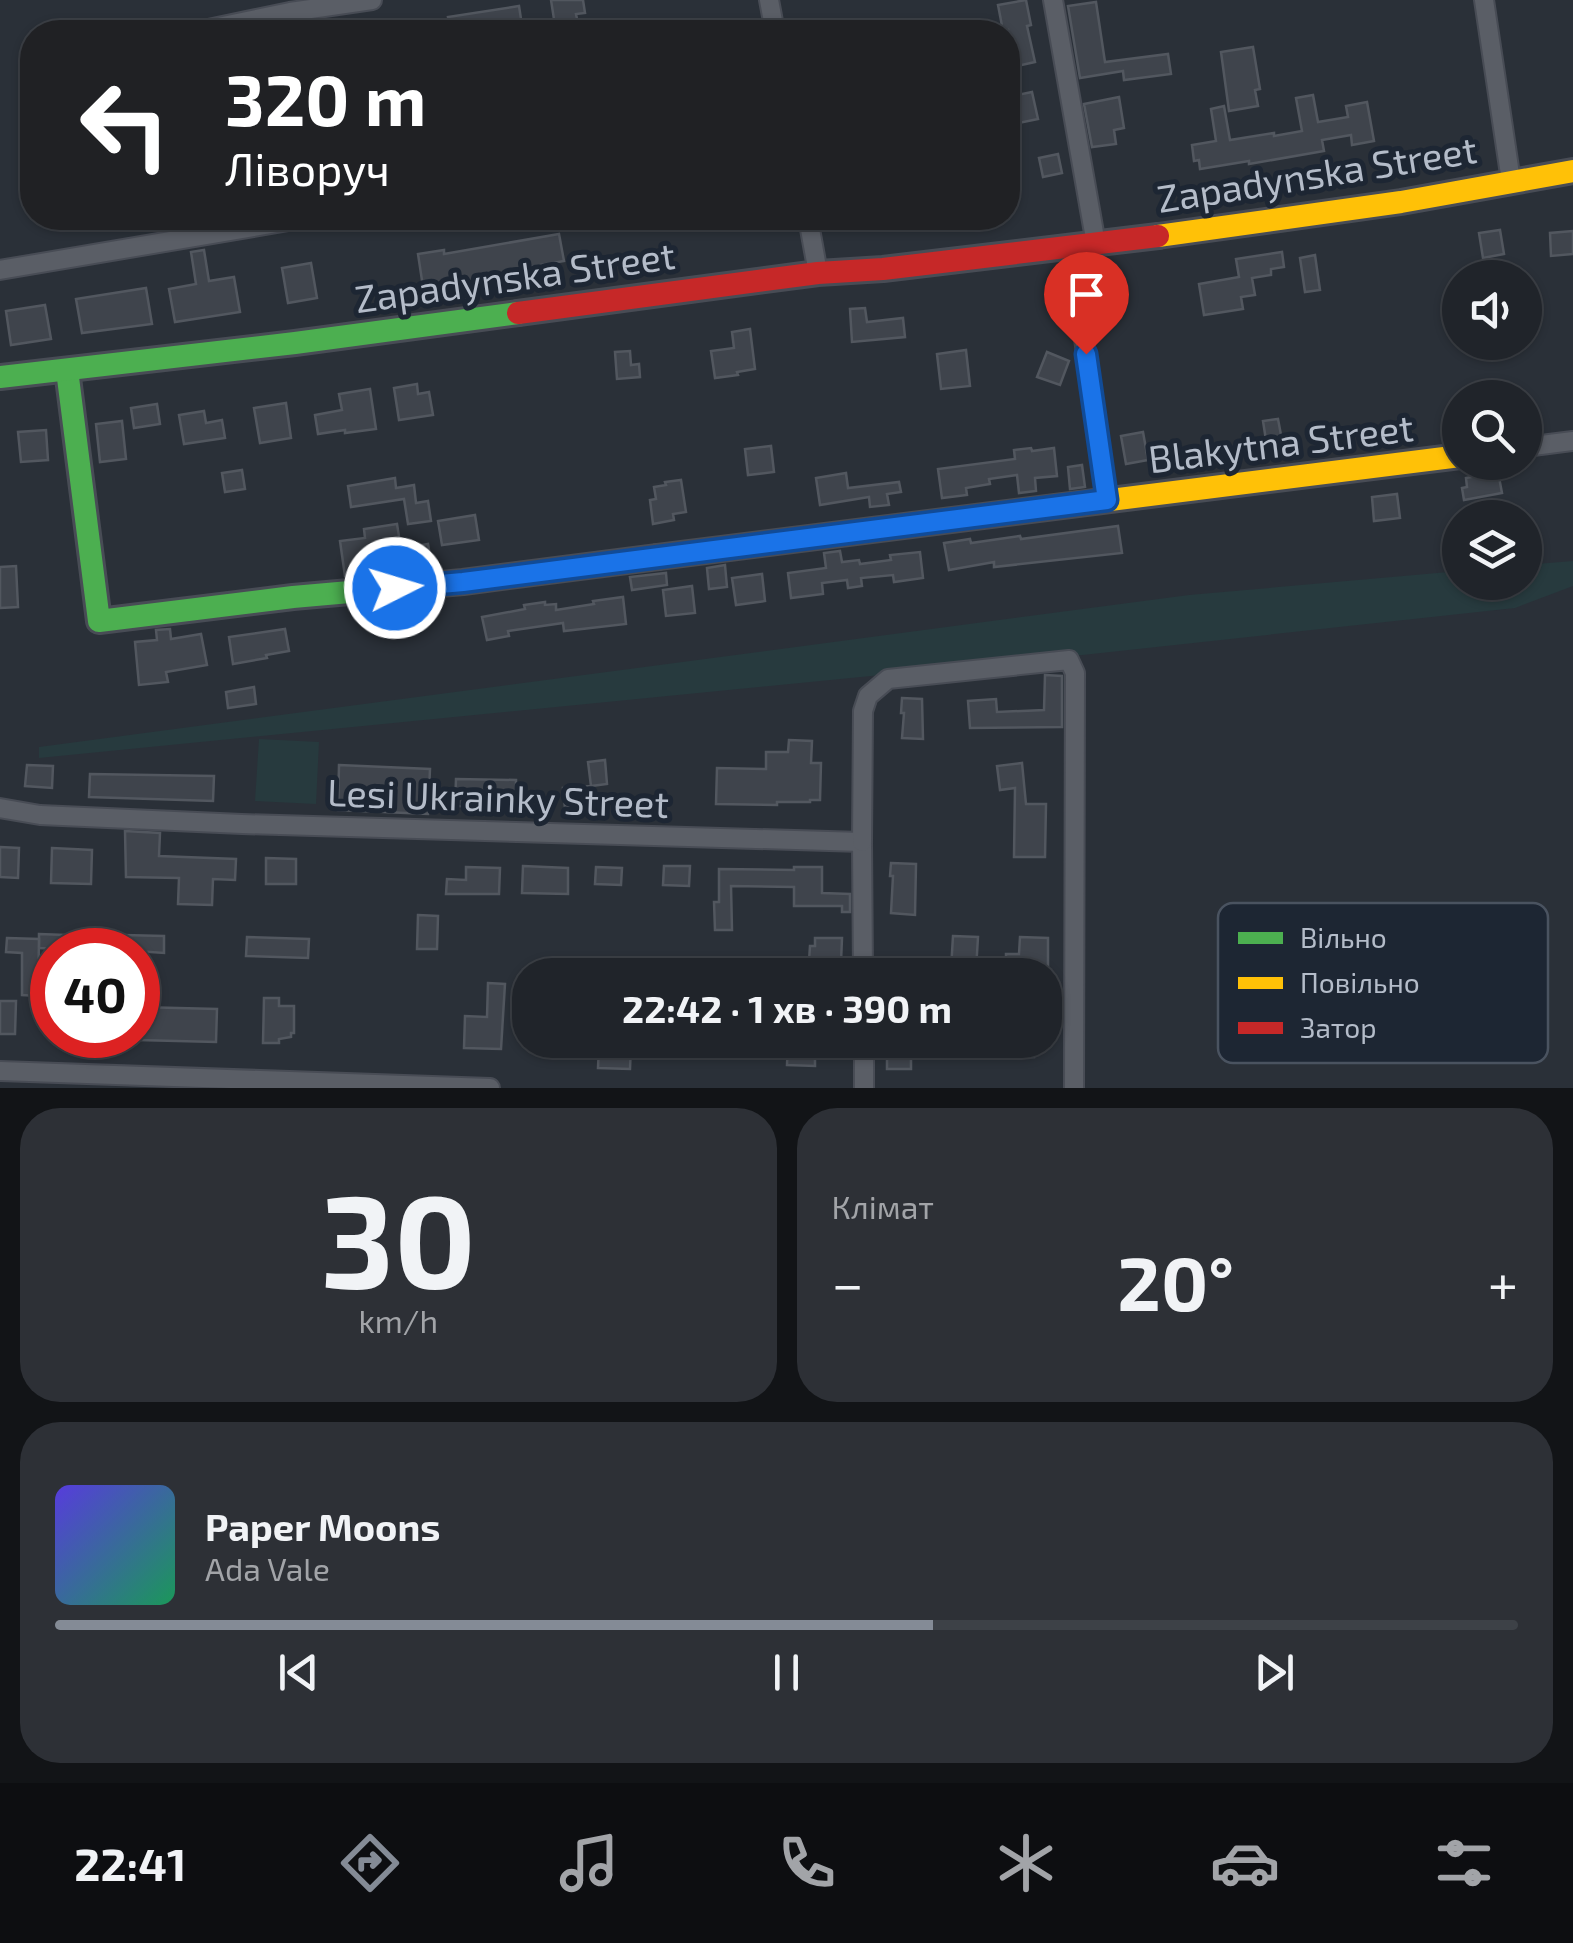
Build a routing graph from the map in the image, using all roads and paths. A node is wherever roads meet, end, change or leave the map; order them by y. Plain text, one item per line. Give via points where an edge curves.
1 (372, 0) edge
2 (1053, 0) edge
3 (1484, 0) edge
4 (289, 6) edge
5 (238, 20) edge
6 (1573, 171) edge
7 (1511, 181) junction
8 (235, 230) edge
9 (810, 230) edge
10 (1086, 245) junction
11 (0, 270) edge
12 (818, 272) junction
13 (67, 370) junction
14 (0, 376) edge
15 (1573, 441) edge
16 (1542, 446) edge
17 (1442, 458) edge
18 (1107, 500) junction
19 (0, 808) edge
20 (862, 842) junction
21 (863, 958) edge
22 (864, 1058) edge
23 (0, 1071) edge
24 (490, 1088) edge
25 (864, 1088) edge
26 (1074, 1088) edge

1 - 4 street
2 - 10 street
3 - 7 street
4 - 5 street
6 - 7 street, Zapadynska Street
7 - 10 street, Zapadynska Street
8 - 11 street
9 - 12 street
10 - 12 street, Zapadynska Street
10 - 18 street via 1081,318
12 - 13 street, Zapadynska Street
13 - 14 street, Zapadynska Street
13 - 18 street, Blakytna Street via 99,621
15 - 16 street
17 - 18 street, Blakytna Street
19 - 20 street, Lesi Ukrainky Street via 242,824
20 - 21 street
20 - 26 street via 862,711 868,696 888,679 1069,660 1075,673
22 - 25 street
23 - 24 street

